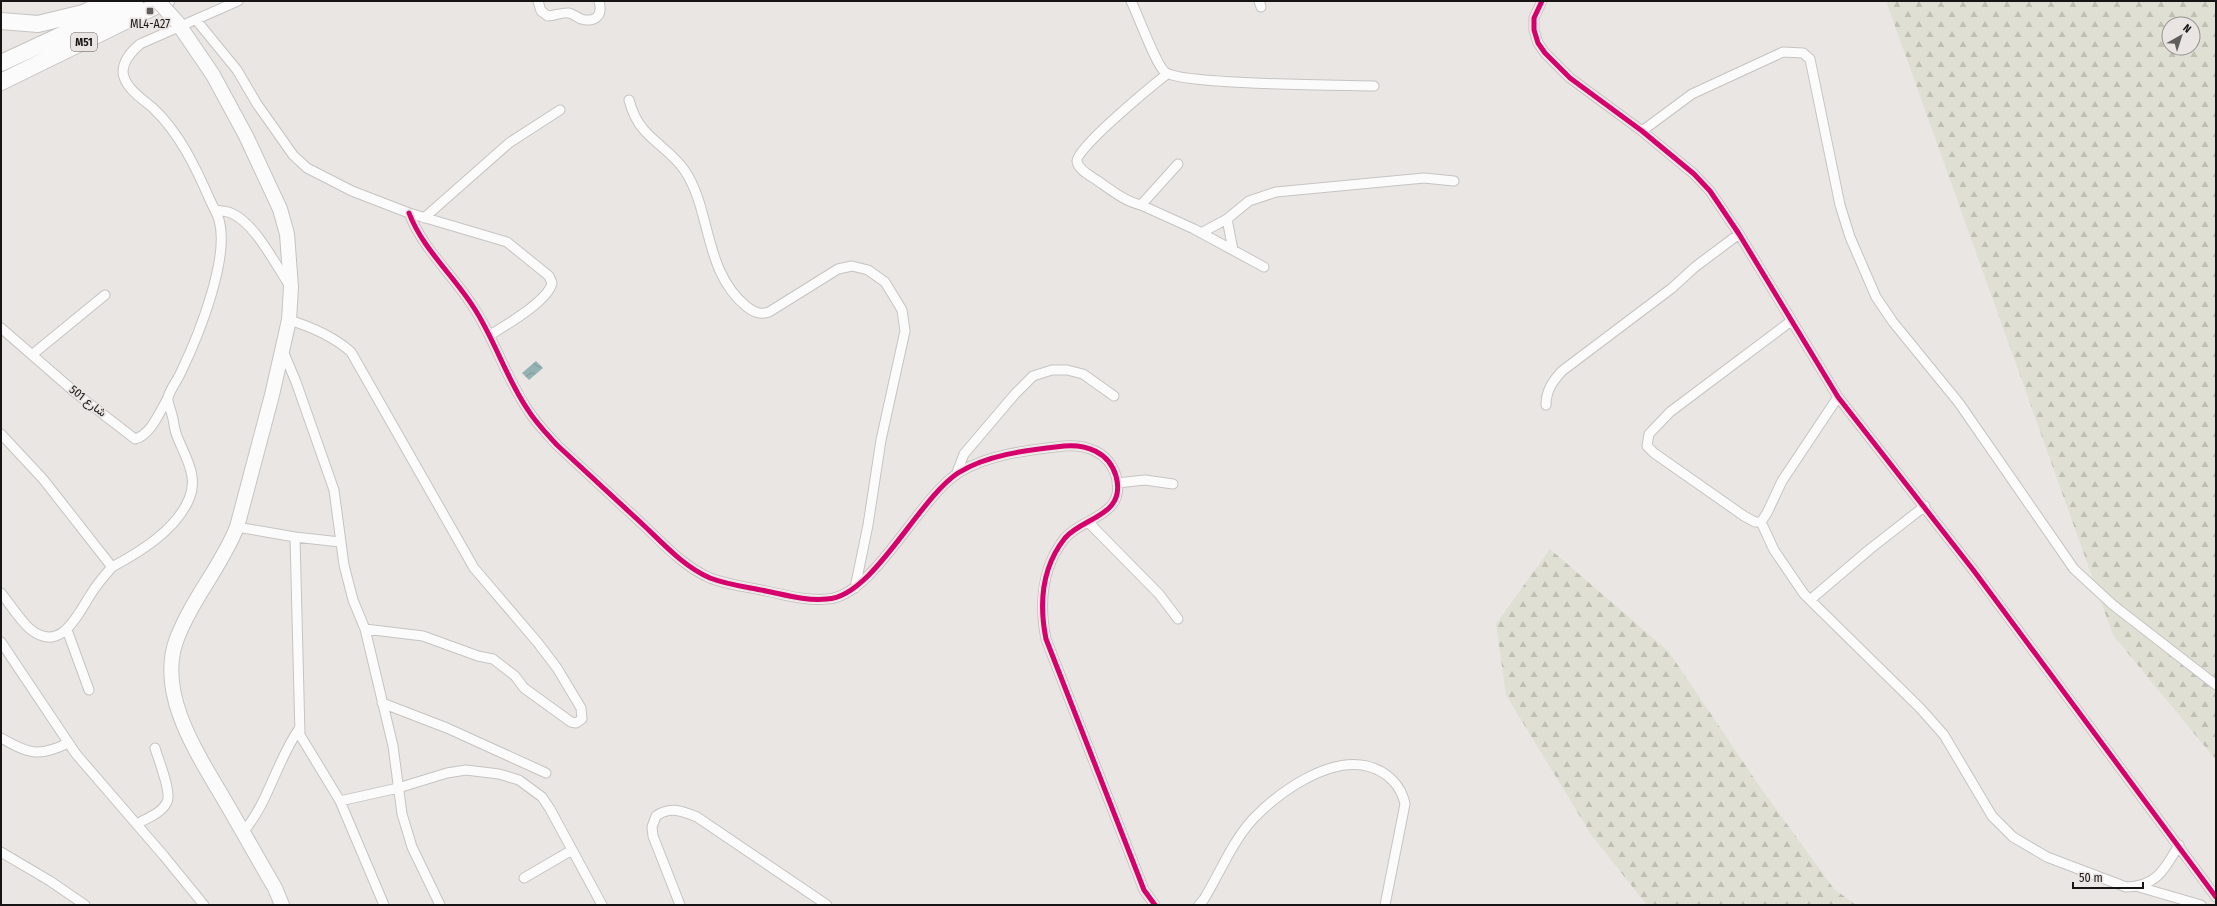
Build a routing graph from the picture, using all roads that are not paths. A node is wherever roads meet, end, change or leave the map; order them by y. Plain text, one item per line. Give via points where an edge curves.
1 (110, 1) edge
2 (135, 1) edge
3 (158, 1) edge
4 (166, 1) edge
5 (238, 1) edge
6 (538, 1) edge
7 (598, 1) edge
8 (1131, 1) edge
9 (1542, 1) edge
10 (1, 21) edge
11 (197, 21) junction
12 (179, 25) junction
13 (1, 62) edge
14 (1166, 74) junction
15 (1, 82) edge
16 (1374, 86) dead end
17 (628, 100) dead end
18 (560, 110) dead end
19 (1642, 131) junction
20 (1178, 164) dead end
21 (1454, 181) dead end
22 (1141, 205) junction
23 (215, 210) junction
24 (409, 213) junction
25 (424, 218) junction
26 (1227, 219) junction
27 (1201, 233) junction
28 (1739, 234) junction
29 (1233, 250) junction
30 (1264, 267) dead end
31 (291, 287) junction
32 (105, 295) dead end
33 (289, 320) junction
34 (1791, 321) junction
35 (1, 328) edge
36 (490, 336) junction
37 (283, 350) junction
38 (33, 354) junction
39 (1114, 396) dead end
40 (1838, 397) junction
41 (168, 398) junction
42 (1546, 405) dead end
43 (1, 434) edge
44 (956, 475) junction
45 (1117, 483) junction
46 (1173, 484) dead end
47 (1925, 506) junction
48 (1761, 522) junction
49 (1089, 523) junction
50 (238, 527) junction
51 (295, 536) junction
52 (340, 542) junction
53 (112, 567) junction
54 (855, 588) junction
55 (1, 592) edge
56 (1810, 600) junction
57 (1178, 619) dead end
58 (364, 629) junction
59 (66, 630) junction
60 (1, 642) edge
61 (2216, 685) edge
62 (89, 690) dead end
63 (382, 703) junction
64 (299, 730) junction
65 (1, 738) edge
66 (68, 743) junction
67 (155, 748) dead end
68 (546, 774) dead end
69 (398, 788) junction
70 (340, 800) junction
71 (137, 824) junction
72 (243, 832) junction
73 (2178, 845) junction
74 (572, 850) junction
75 (1, 852) edge
76 (524, 878) dead end
77 (2139, 887) junction
78 (2216, 897) edge
79 (85, 905) edge
80 (204, 905) edge
81 (282, 905) edge
82 (384, 905) edge
83 (440, 905) edge
84 (602, 905) edge
85 (680, 905) edge
86 (827, 905) edge
87 (1155, 905) edge
88 (1199, 905) edge
89 (1385, 905) edge
90 (2201, 905) edge

1 - 10 highway via 83,12 38,24
2 - 13 highway, M51
3 - 12 main road, bridge
4 - 15 highway, M51
5 - 11 street
6 - 7 street via 541,11 548,16 569,13 587,20 600,14
8 - 14 street via 1158,63
9 - 19 street via 1534,18 1534,30 1545,53 1570,78
11 - 12 street
11 - 24 street via 234,65 257,104 299,162 352,191
12 - 23 street via 140,44 131,53 123,72 127,82 166,122 181,142
12 - 31 main road via 213,75 246,136 280,209 287,234
14 - 16 street via 1179,78 1206,80
14 - 22 street via 1092,139 1077,158 1080,168 1126,199
17 - 54 street via 643,129 686,172 717,265 734,295 750,309 760,314 769,312 838,269 852,266 868,270 885,282 902,310 905,331 881,440
18 - 25 street via 508,143
19 - 28 street via 1694,174 1710,191
19 - 61 street via 1692,94 1783,52 1802,52 1810,59 1840,205 1850,237 1876,297 1893,322 1959,403 2074,569 2113,605
20 - 22 street
21 - 26 street via 1424,178 1276,192 1249,201
22 - 27 street
23 - 31 street via 230,212 242,220 262,243
23 - 41 street via 222,237 215,276 188,356
24 - 25 street
24 - 36 street via 418,233 455,279
25 - 36 street via 507,242 549,276 552,283 546,293 520,316
26 - 27 street
26 - 29 street
27 - 29 street
28 - 34 street
28 - 42 street via 1562,371 1551,384 1546,396
29 - 30 street
31 - 33 main road
32 - 38 street
33 - 37 main road
33 - 58 street via 311,327 341,343 351,352 474,568 557,668 581,708 582,719 576,723 571,722 524,688 515,676 493,659 474,655 429,638
34 - 40 street
34 - 48 street via 1670,412 1651,431 1647,441 1647,446 1654,454 1750,519
35 - 38 street, شارع 501
36 - 54 street via 528,410 557,445 689,566 715,579 802,598 838,598
37 - 50 main road
37 - 52 street via 329,473 337,505
38 - 41 street, شارع 501 via 77,394 135,439 149,430
39 - 44 street via 1083,374 1067,370 1052,370 1033,376 964,454
40 - 47 street
40 - 48 street via 1785,476
41 - 53 street via 176,434 193,476 189,499 181,512 154,540
43 - 53 street via 42,479
44 - 45 street via 972,465 1002,456 1075,445 1100,453 1112,465
44 - 54 street via 937,492
45 - 46 street via 1145,480
45 - 49 street via 1115,499 1110,508
47 - 56 street
47 - 73 street
48 - 56 street via 1774,550
49 - 57 street via 1159,594
49 - 87 street via 1066,536 1054,558 1042,597 1043,622 1046,639 1144,890
50 - 51 street
50 - 72 main road via 230,546 188,614 176,643 171,670 176,701 188,736
51 - 52 street
51 - 64 street
52 - 58 street via 353,600
53 - 59 street
55 - 59 street via 29,628 38,634 58,635
56 - 77 street via 1944,734 1992,816 2013,837 2047,857 2126,887
58 - 63 street
59 - 62 street
60 - 66 street
63 - 68 street via 447,728
63 - 69 street via 393,746
64 - 70 street via 301,739
64 - 72 street via 286,750 262,805
65 - 66 street via 27,752 39,753
66 - 71 street
67 - 71 street via 168,791 167,802 159,811
69 - 70 street
69 - 74 street via 466,770 499,774 519,780 542,797
69 - 83 street via 402,814 412,847
70 - 82 street
71 - 80 street
72 - 81 main road
73 - 77 street via 2163,871 2152,881
73 - 78 street
74 - 76 street
74 - 84 street
75 - 79 street
77 - 90 street
85 - 86 street via 652,827 656,816 672,809 697,817
88 - 89 street via 1239,837 1266,807 1306,778 1324,770 1358,764 1383,772 1402,792 1405,804

